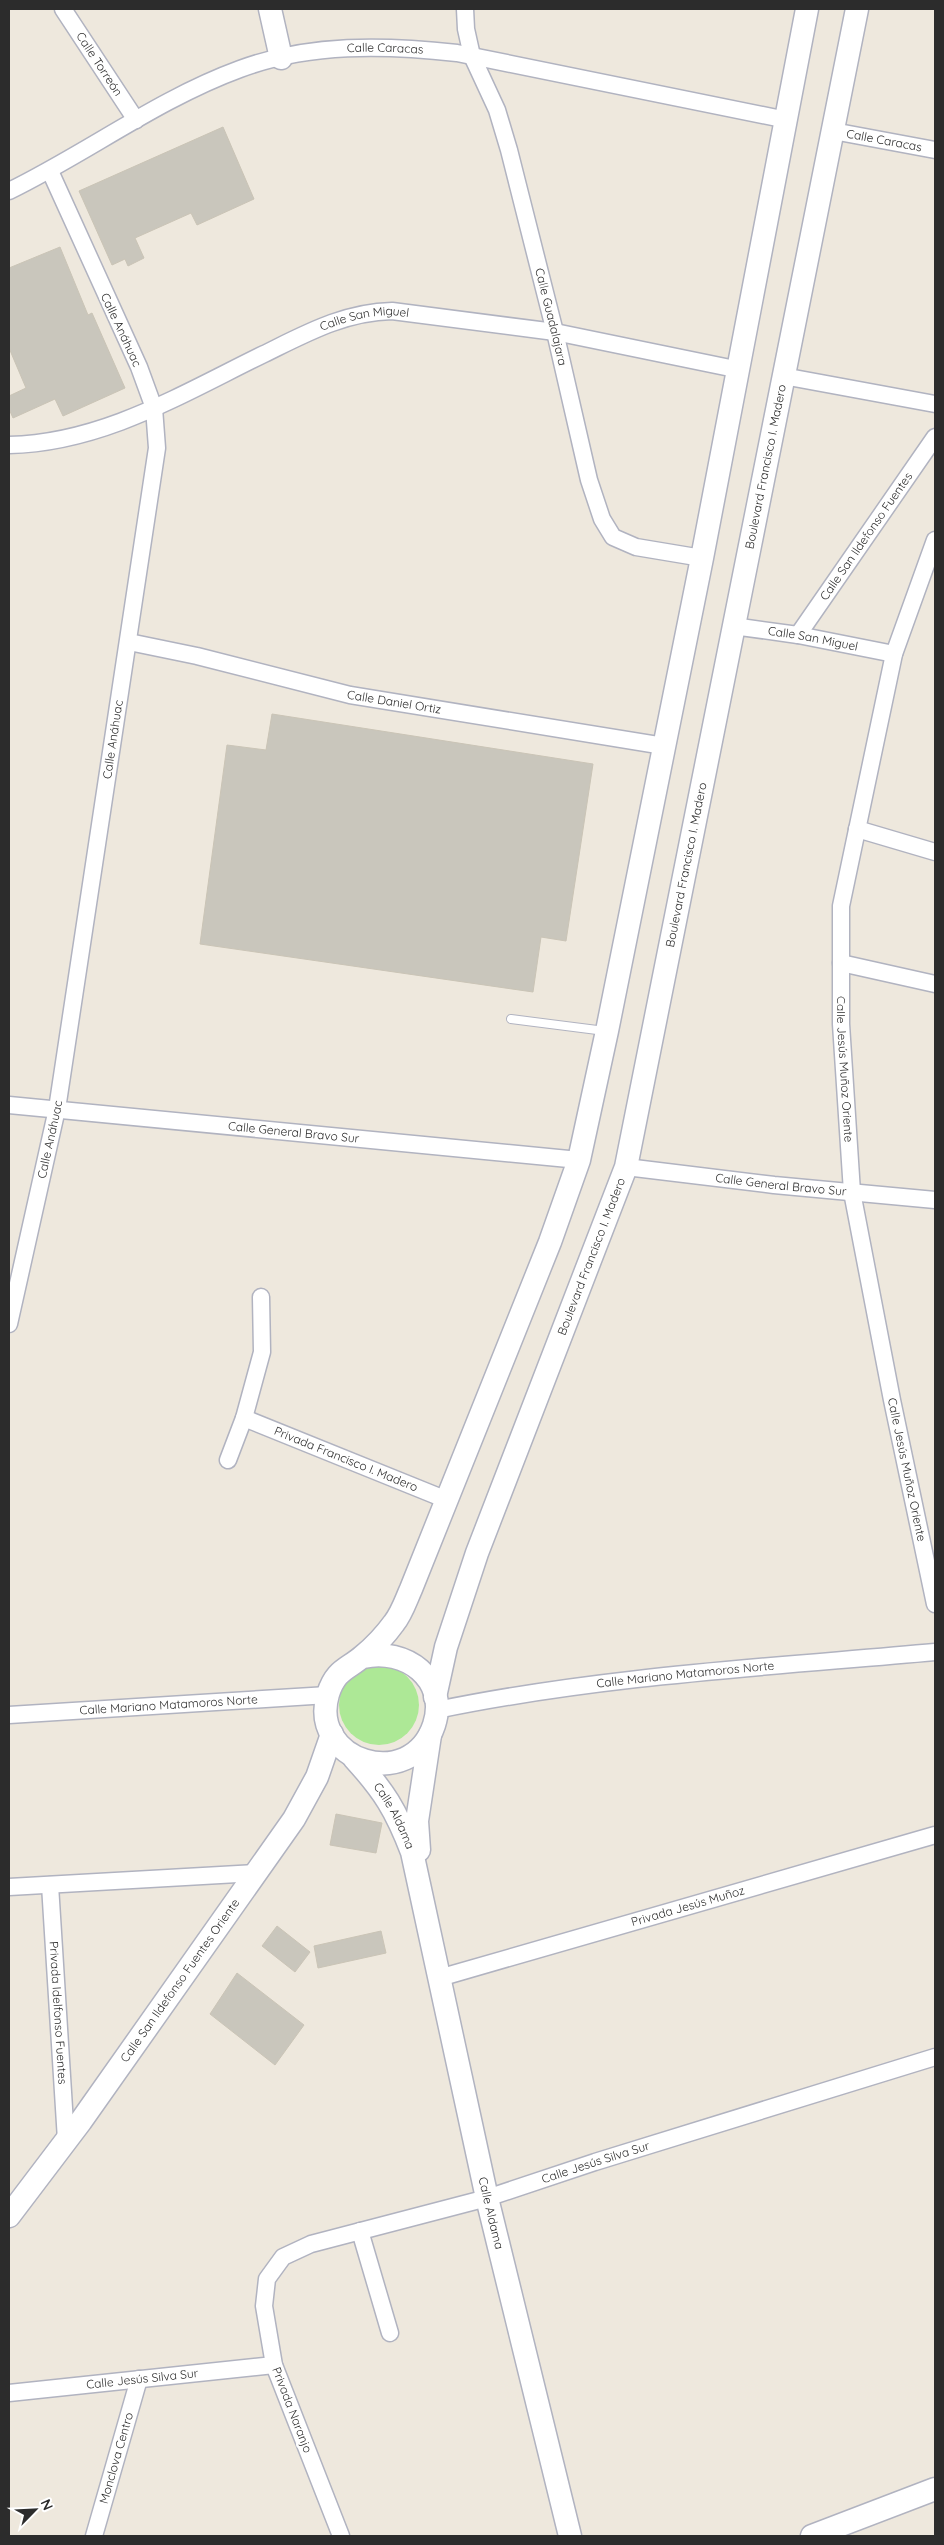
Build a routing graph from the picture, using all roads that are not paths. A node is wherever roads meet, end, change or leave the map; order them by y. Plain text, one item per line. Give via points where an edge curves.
1 (63, 9) edge
2 (270, 9) edge
3 (465, 9) edge
4 (807, 9) edge
5 (857, 9) edge
6 (472, 56) junction
7 (281, 58) junction
8 (136, 120) junction
9 (786, 120) junction
10 (833, 131) junction
11 (935, 150) edge
12 (50, 171) junction
13 (9, 192) edge
14 (555, 332) junction
15 (740, 370) junction
16 (783, 376) junction
17 (935, 404) edge
18 (154, 408) junction
19 (935, 437) edge
20 (9, 445) edge
21 (935, 540) edge
22 (702, 558) junction
23 (733, 626) junction
24 (798, 635) junction
25 (129, 642) junction
26 (894, 654) junction
27 (664, 746) junction
28 (857, 829) junction
29 (935, 852) edge
30 (840, 963) junction
31 (935, 984) edge
32 (510, 1019) dead end
33 (607, 1032) junction
34 (9, 1105) edge
35 (57, 1110) junction
36 (578, 1160) junction
37 (626, 1167) junction
38 (852, 1192) junction
39 (935, 1200) edge
40 (13, 1295) edge
41 (261, 1297) dead end
42 (9, 1324) edge
43 (244, 1418) junction
44 (228, 1460) dead end
45 (448, 1500) junction
46 (935, 1604) edge
47 (935, 1652) edge
48 (362, 1657) junction
49 (328, 1695) junction
50 (436, 1703) junction
51 (9, 1715) edge
52 (332, 1734) junction
53 (430, 1736) junction
54 (350, 1754) junction
55 (935, 1835) edge
56 (256, 1873) junction
57 (50, 1885) junction
58 (9, 1888) edge
59 (421, 1889) junction
60 (439, 1978) junction
61 (935, 2057) edge
62 (66, 2140) junction
63 (487, 2198) junction
64 (9, 2216) edge
65 (360, 2232) junction
66 (267, 2279) joint
67 (390, 2333) dead end
68 (274, 2366) junction
69 (139, 2379) junction
70 (9, 2393) edge
71 (935, 2489) edge
72 (824, 2534) edge
73 (94, 2536) edge
74 (341, 2536) edge
75 (570, 2536) edge

1 - 8 street, Calle Torreón
2 - 7 main road
3 - 6 street, Calle Guadalajara
4 - 9 main road
5 - 10 main road, Boulevard Francisco I. Madero
6 - 7 street, Calle Caracas via 410,48 368,47
6 - 9 street, Calle Caracas
6 - 14 street, Calle Guadalajara via 496,110 509,150
7 - 8 street, Calle Caracas via 241,68 197,87
8 - 12 street, Calle Caracas
9 - 15 main road
10 - 11 street, Calle Caracas
10 - 16 main road, Boulevard Francisco I. Madero
12 - 13 street, Calle Caracas
12 - 18 street, Calle Anáhuac via 139,367
14 - 15 street, Calle San Miguel
14 - 18 street, Calle San Miguel via 392,311 367,312 313,330
14 - 22 street, Calle Guadalajara via 589,480 602,520 613,537 636,547
15 - 22 main road
16 - 17 street
16 - 23 main road, Boulevard Francisco I. Madero
18 - 20 street, Calle San Miguel via 113,426 73,438
18 - 25 street, Calle Anáhuac via 157,448
19 - 24 street, Calle San Ildefonso Fuentes
21 - 26 street, Calle Jesús Muñoz Oriente
22 - 27 main road
23 - 24 street, Calle San Miguel
23 - 37 main road, Boulevard Francisco I. Madero
24 - 26 street, Calle San Miguel
25 - 27 street, Calle Daniel Ortiz via 350,695
25 - 35 street, Calle Anáhuac
26 - 28 street, Calle Jesús Muñoz Oriente
27 - 33 main road
28 - 29 street
28 - 30 street, Calle Jesús Muñoz Oriente via 841,906
30 - 31 street
30 - 38 street, Calle Jesús Muñoz Oriente
32 - 33 lane
33 - 36 main road
34 - 35 street, Calle General Bravo Sur
35 - 36 street, Calle General Bravo Sur
35 - 40 street, Calle Anáhuac
36 - 45 main road via 550,1242
37 - 38 street, Calle General Bravo Sur
37 - 50 main road, Boulevard Francisco I. Madero via 477,1553 446,1647
38 - 39 street, Calle General Bravo Sur
38 - 46 street, Calle Jesús Muñoz Oriente
40 - 42 street, Calle Anáhuac
41 - 43 street via 262,1352
43 - 44 street
43 - 45 street, Privada Francisco I. Madero
45 - 48 main road via 395,1622
47 - 50 street, Calle Mariano Matamoros Norte via 612,1681
48 - 49 main road via 340,1672
48 - 50 main road via 389,1654 413,1664 430,1684
49 - 51 street, Calle Mariano Matamoros Norte
49 - 52 main road via 327,1715
50 - 53 main road
52 - 54 main road
52 - 56 main road, Calle San Ildefonso Fuentes Oriente via 318,1777 294,1819
53 - 54 main road via 412,1755 388,1764 361,1761
53 - 59 main road, Calle Aldama via 417,1821
54 - 59 main road, Calle Aldama via 380,1787 398,1816 412,1852
55 - 60 street, Privada Jesús Muñoz
56 - 57 street
56 - 62 main road, Calle San Ildefonso Fuentes Oriente
57 - 58 street
57 - 62 street, Privada Idelfonso Fuentes
59 - 60 main road, Calle Aldama
60 - 63 main road, Calle Aldama
61 - 63 street, Calle Jesús Silva Sur
62 - 64 main road, Calle San Ildefonso Fuentes Oriente
63 - 65 street, Calle Jesús Silva Sur
63 - 75 main road, Calle Aldama
65 - 66 street, Calle Jesús Silva Sur via 311,2244 283,2257
65 - 67 street
66 - 68 street, Privada Naranjo via 264,2306
68 - 69 street, Calle Jesús Silva Sur
68 - 74 street, Privada Naranjo
69 - 70 street, Calle Jesús Silva Sur
69 - 73 street, Monclova Centro
71 - 72 main road

